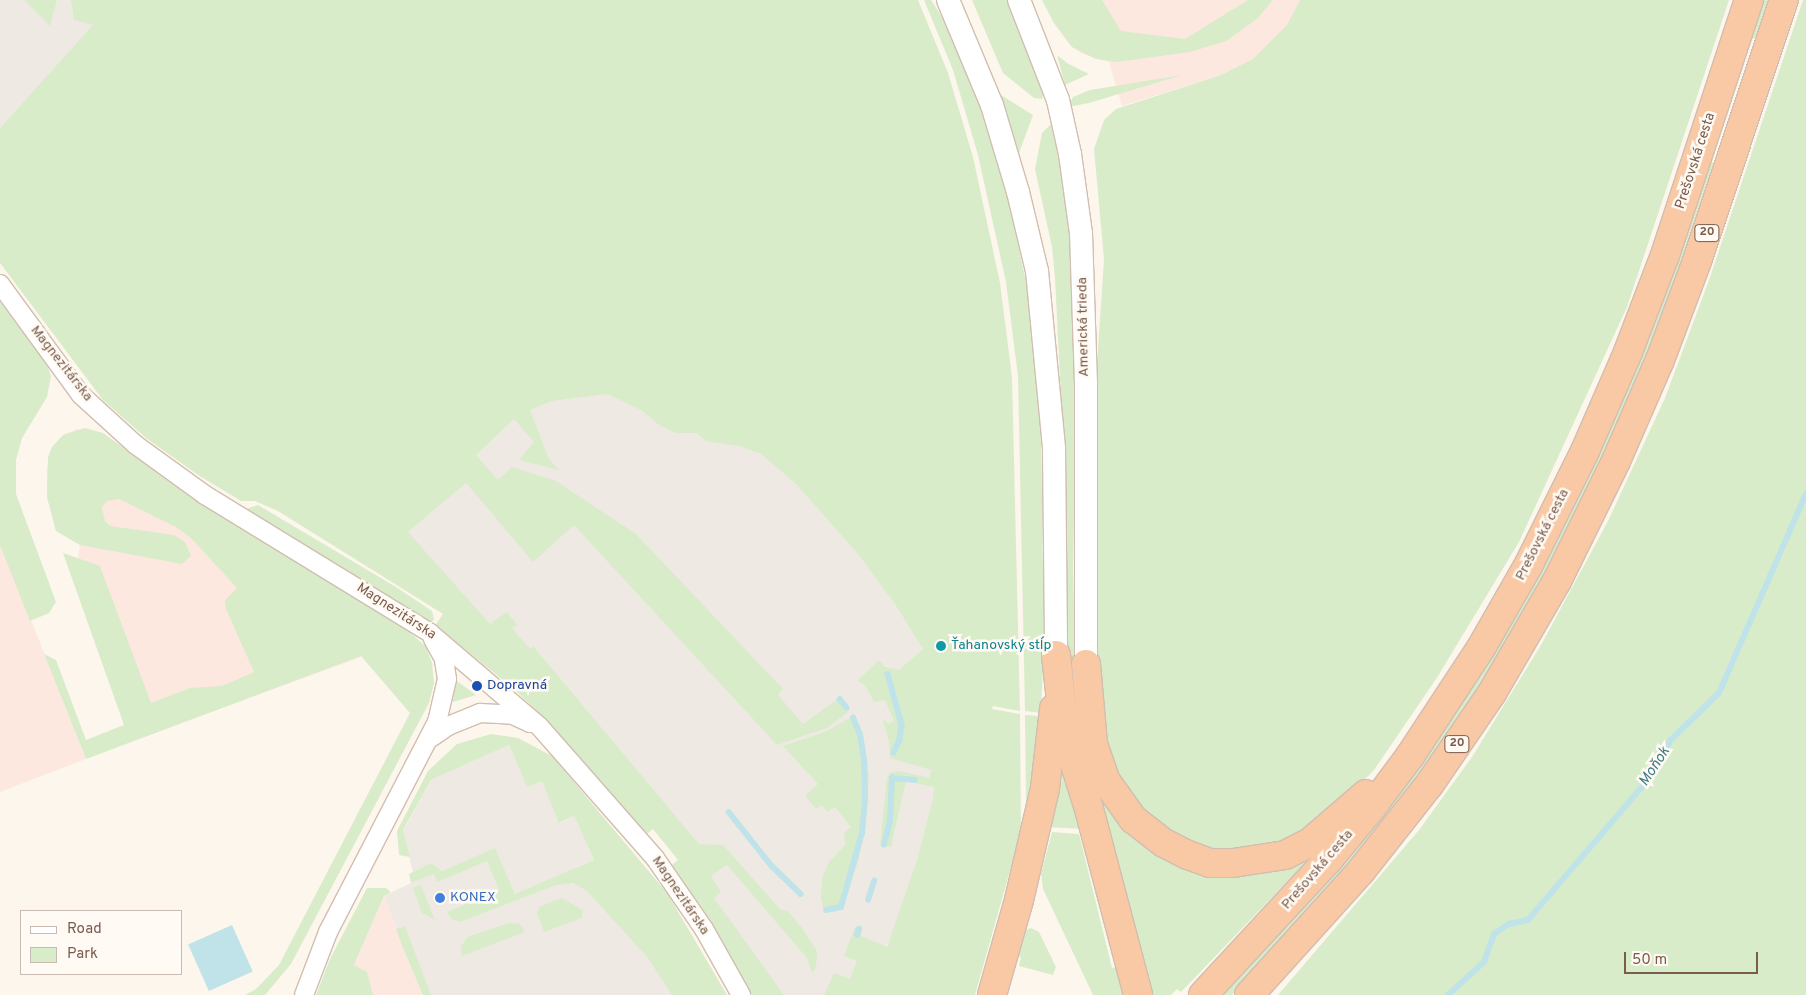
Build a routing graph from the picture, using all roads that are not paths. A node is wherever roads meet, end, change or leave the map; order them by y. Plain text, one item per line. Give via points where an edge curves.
1 (948, 0) edge
2 (1019, 0) edge
3 (1749, 0) edge
4 (1784, 0) edge
5 (0, 284) edge
6 (430, 633) junction
7 (1056, 655) junction
8 (1086, 664) junction
9 (539, 726) junction
10 (427, 740) junction
11 (1410, 756) junction
12 (1089, 808) junction
13 (304, 995) edge
14 (741, 995) edge
15 (992, 995) edge
16 (1138, 995) edge
17 (1203, 995) edge
18 (1249, 995) edge

1 - 7 street via 992,105 1037,271 1054,449
2 - 8 street, Americká trieda via 1058,100 1070,154 1081,233 1086,384
3 - 11 highway, Prešovská cesta / 20 via 1664,255 1628,352 1585,451 1528,566 1482,648
4 - 18 highway, 20 via 1660,360 1616,461 1557,581 1492,693 1429,785 1361,871
5 - 6 street, Magnezitárska via 81,395 136,445 204,495
6 - 9 street, Magnezitárska
6 - 10 street via 441,651 447,678 443,705
7 - 12 highway via 1062,710
7 - 15 highway via 1045,788 1019,900
8 - 11 highway via 1093,744 1106,781 1133,819 1148,832 1188,855 1210,862 1258,862 1286,855 1309,843
8 - 12 highway via 1084,740
9 - 10 street via 513,715 480,713 448,726
9 - 14 street, Magnezitárska via 655,858 704,929
10 - 13 street via 328,932
11 - 17 highway, Prešovská cesta / 20 via 1329,859
12 - 16 highway

